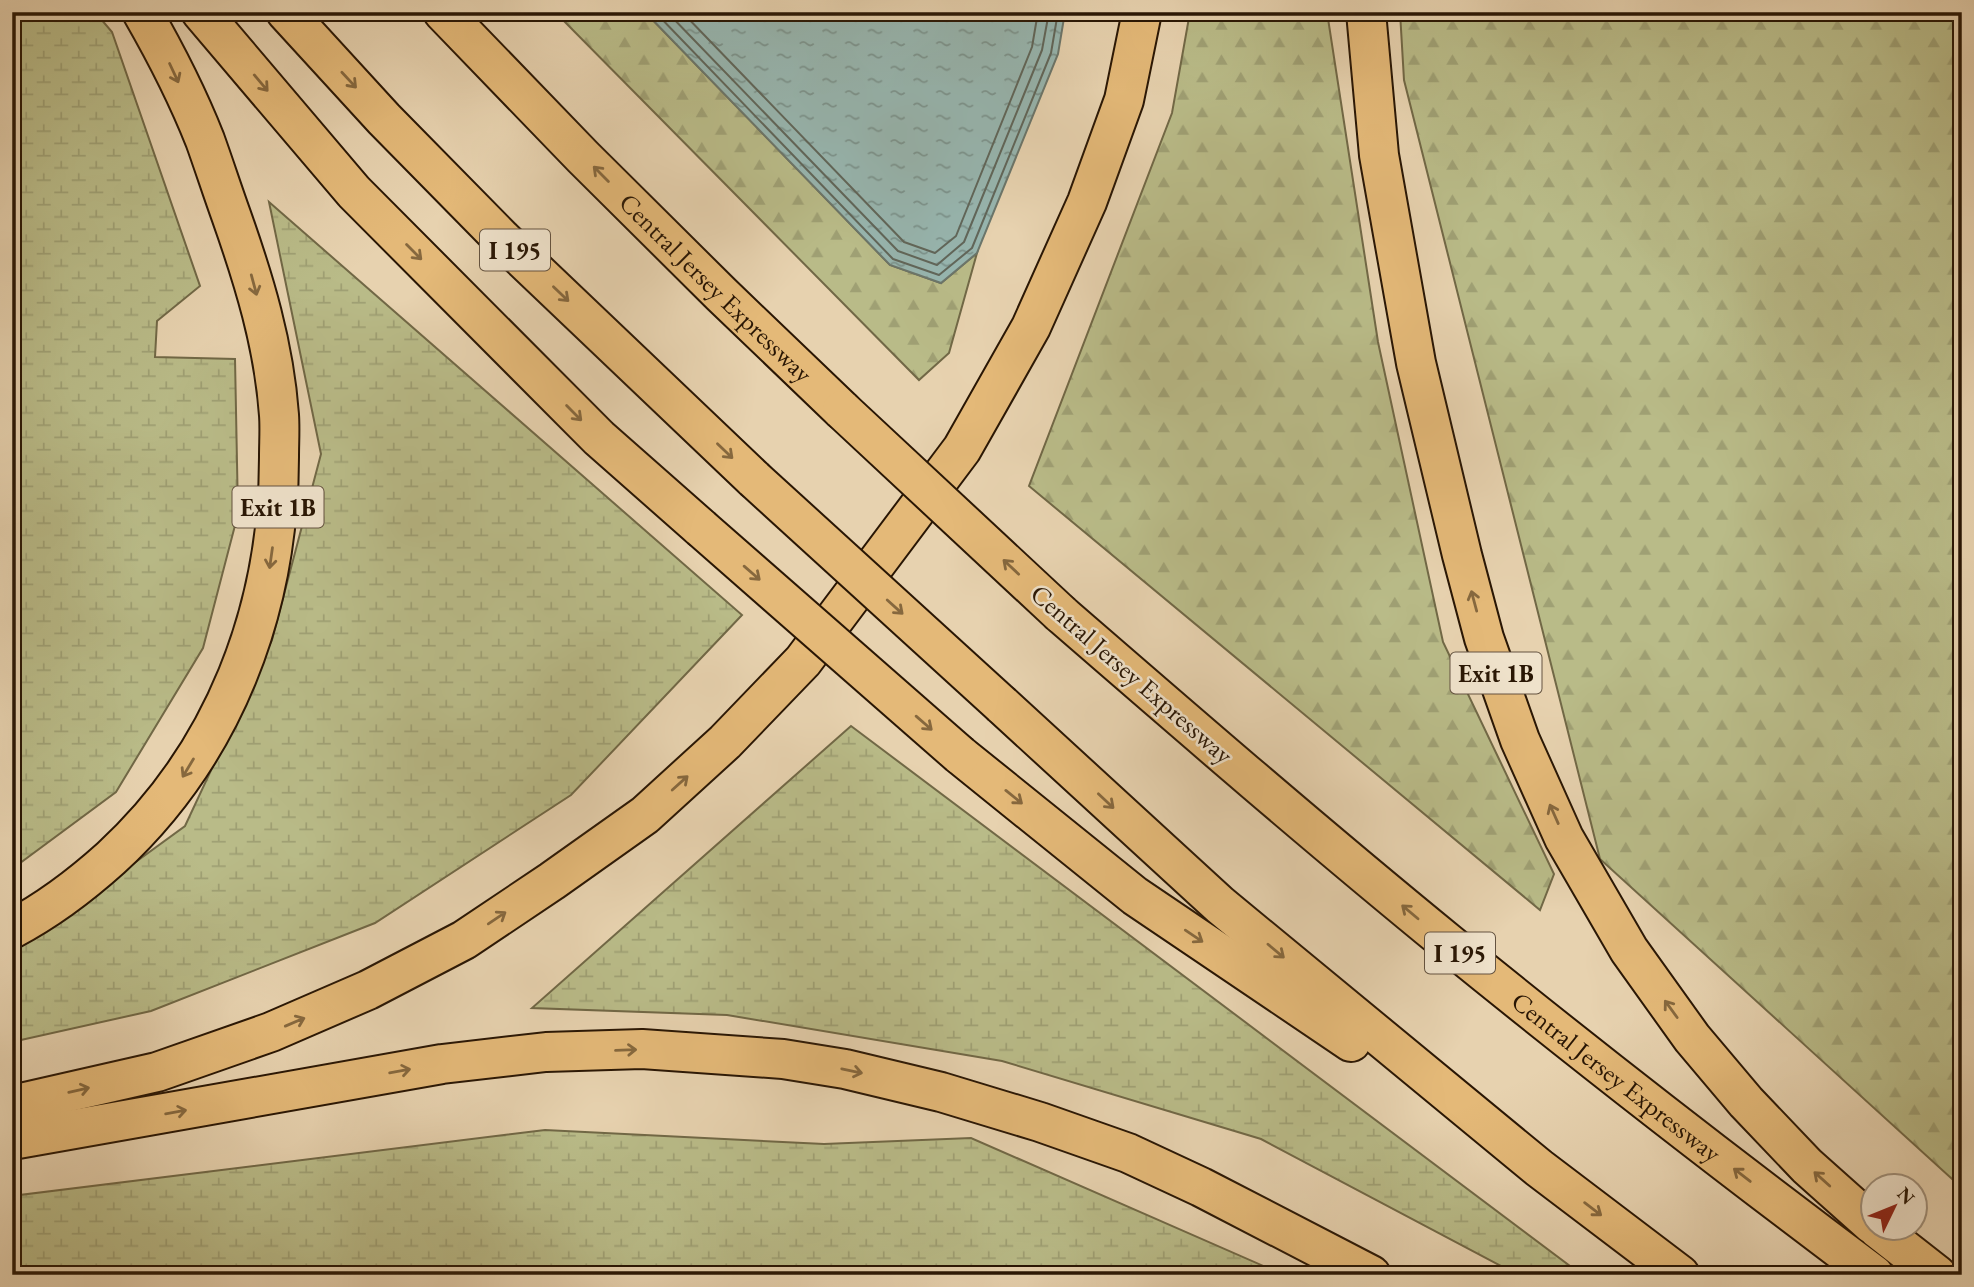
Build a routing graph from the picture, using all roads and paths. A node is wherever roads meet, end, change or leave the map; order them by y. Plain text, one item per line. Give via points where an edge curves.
1 (142, 12) edge
2 (201, 12) edge
3 (286, 12) edge
4 (443, 12) edge
5 (1142, 12) edge
6 (1366, 12) edge
7 (12, 929) edge
8 (12, 1105) edge
9 (12, 1140) edge
10 (1539, 1168) junction
11 (1858, 1212) edge
12 (1896, 1242) edge
13 (1371, 1275) edge
14 (1680, 1275) edge
15 (1874, 1275) edge
16 (1937, 1275) edge

1 -> 7 highway, Exit 1B via 204,138 270,344 279,415 279,498 270,569 249,649 218,719 182,779 137,834 85,882
2 -> 10 highway, bridge via 354,192 600,438 960,755 1135,896
3 -> 10 highway, I 195, bridge via 502,239 754,479 1220,905
15 -> 4 highway, Central Jersey Expressway / I 195, bridge via 1458,951 1061,614 721,294
8 -> 5 highway via 157,1072 271,1032 368,990 464,940 552,881 645,815 725,742 803,661 962,449 1031,327 1087,202 1124,100
11 -> 6 highway, Exit 1B via 1807,1166 1692,1038 1629,950 1564,838 1520,740 1484,638 1416,363 1379,155
9 -> 13 highway via 442,1064 546,1052 642,1049 783,1059 941,1092 1128,1153
10 -> 14 highway, I 195
12 - 16 highway

